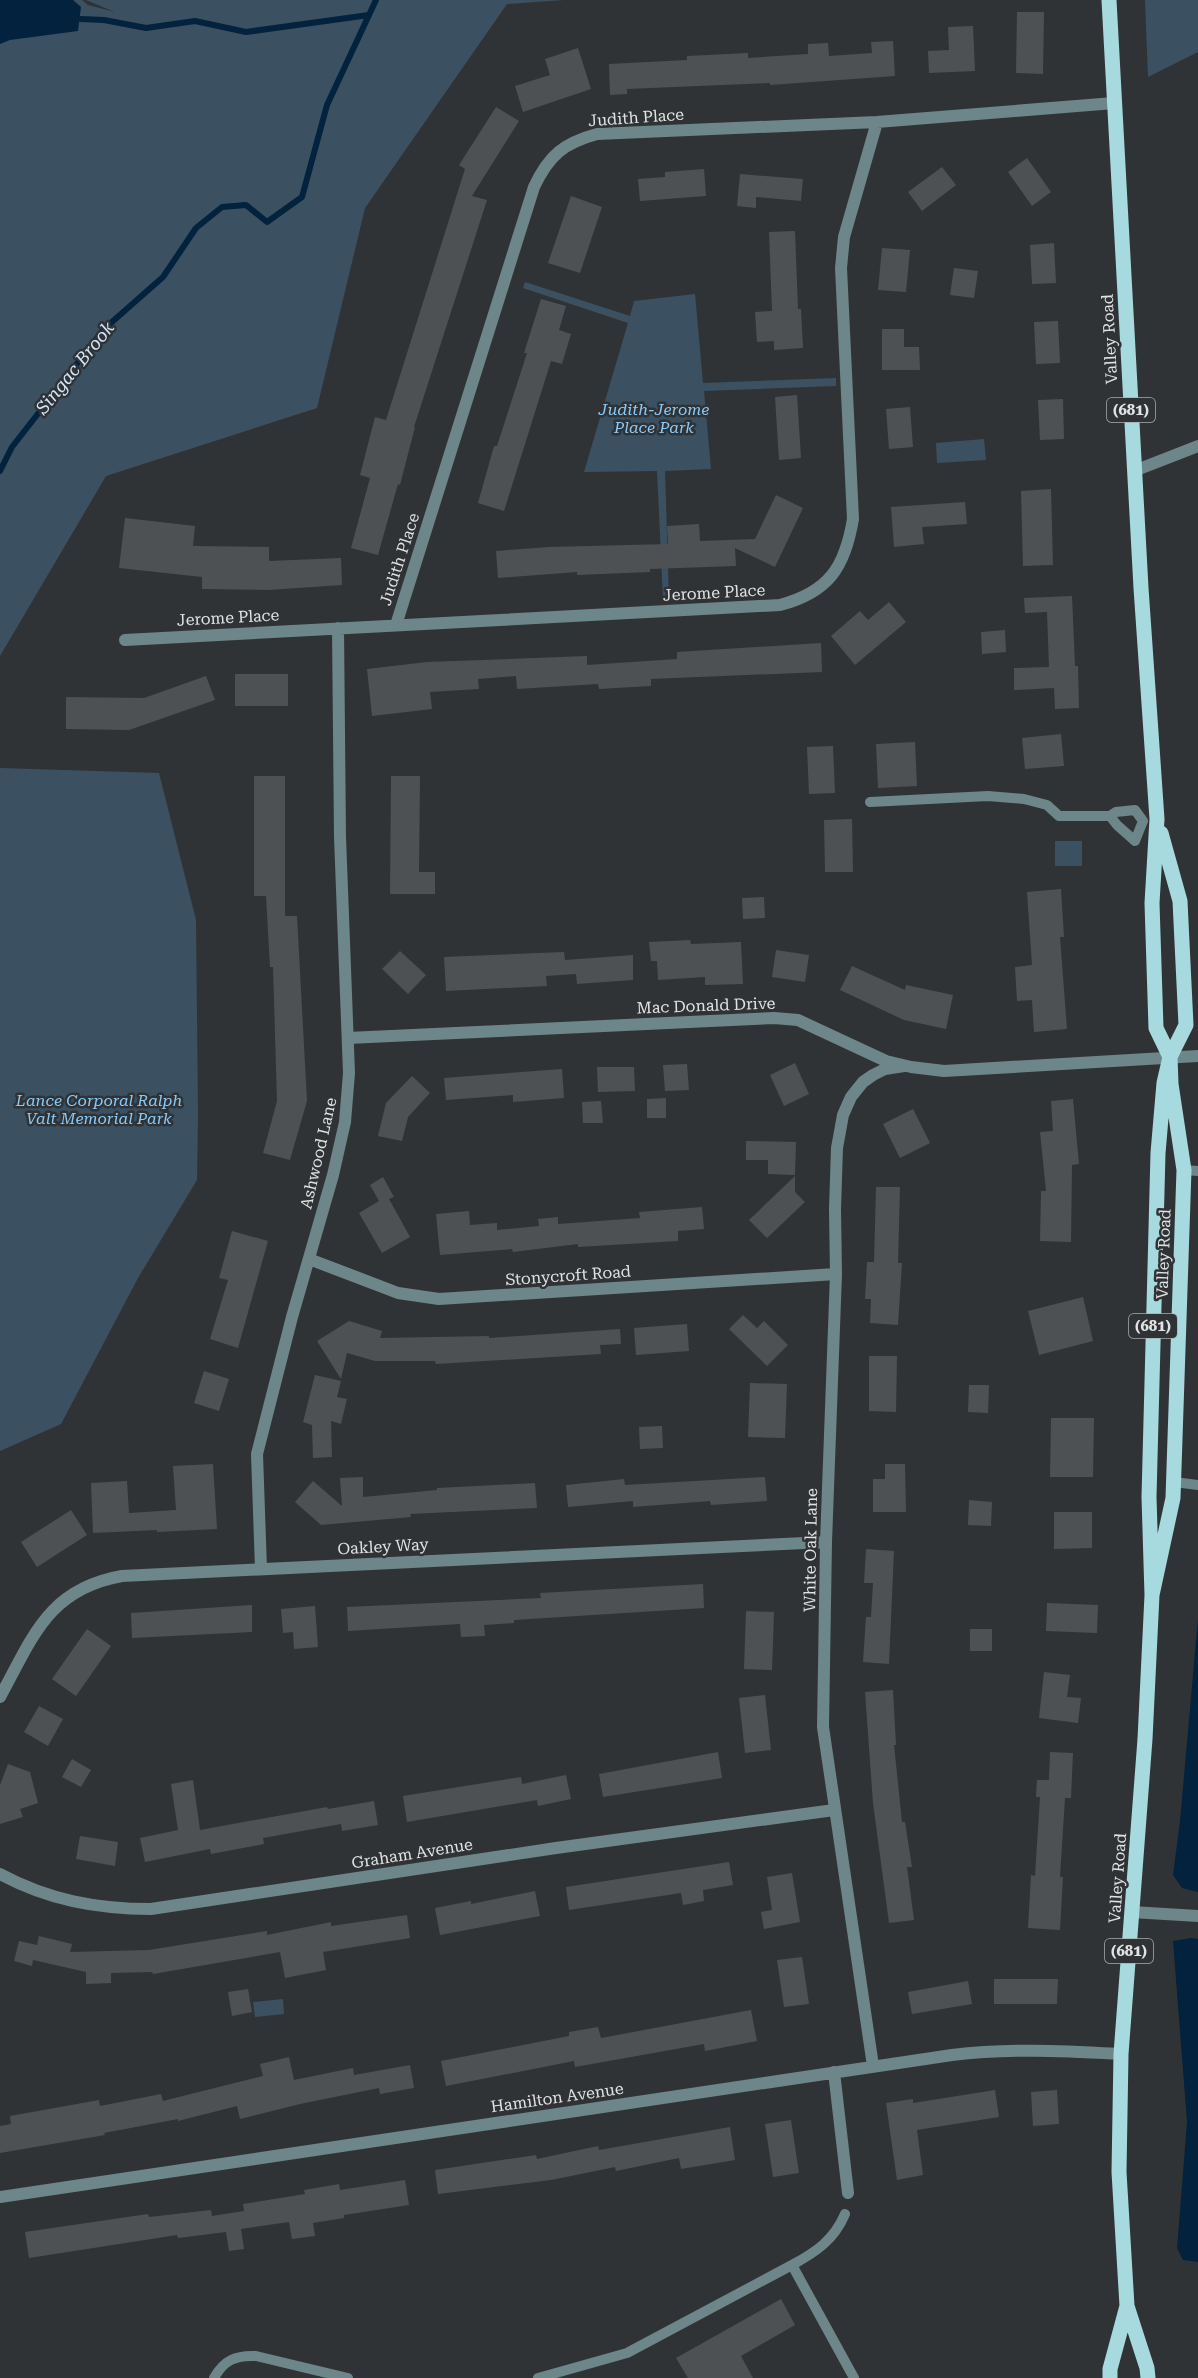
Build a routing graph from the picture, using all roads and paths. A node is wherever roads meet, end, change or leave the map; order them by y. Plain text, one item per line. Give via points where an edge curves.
1 (1109, 0) edge
2 (1114, 103) junction
3 (877, 122) junction
4 (1198, 446) edge
5 (1134, 471) junction
6 (396, 625) junction
7 (338, 628) junction
8 (125, 640) dead end
9 (870, 802) dead end
10 (1110, 816) junction
11 (1150, 820) junction
12 (348, 1038) junction
13 (1198, 1056) edge
14 (1170, 1057) junction
15 (904, 1066) junction
16 (1191, 1170) edge
17 (309, 1259) junction
18 (836, 1274) junction
19 (1174, 1482) junction
20 (1198, 1485) edge
21 (826, 1542) junction
22 (261, 1569) junction
23 (1152, 1595) junction
24 (0, 1697) edge
25 (834, 1810) junction
26 (0, 1874) edge
27 (1132, 1912) junction
28 (1198, 1916) edge
29 (1121, 2054) junction
30 (873, 2066) junction
31 (834, 2072) junction
32 (848, 2193) dead end
33 (0, 2197) edge
34 (844, 2214) dead end
35 (792, 2265) junction
36 (1127, 2306) junction
37 (214, 2378) edge
38 (348, 2378) edge
39 (538, 2378) edge
40 (854, 2378) edge
41 (1110, 2378) edge
42 (1148, 2378) edge

1 - 2 main road, Valley Road / (681)
2 - 3 street, Judith Place
2 - 5 main road, Valley Road / (681)
3 - 6 street, Judith Place via 597,134 578,139 551,158 534,187
3 - 6 street, Jerome Place via 844,237 841,267 853,519 846,552 829,580 801,599 780,605
4 - 5 street
5 - 11 main road, Valley Road / (681)
6 - 7 street, Jerome Place
7 - 8 street, Jerome Place
7 - 12 street, Ashwood Lane via 340,837
9 - 10 lane via 988,796 1047,805 1059,816
10 - 11 lane via 1135,810
10 - 11 lane via 1135,841
11 - 14 main road, Valley Road / (681) via 1156,1028
11 - 14 main road, Valley Road / (681) via 1180,901 1186,1025
12 - 15 street, Mac Donald Drive via 774,1018 798,1020
12 - 17 street, Ashwood Lane via 345,1122
13 - 14 street, Mac Donald Drive
14 - 15 street, Mac Donald Drive via 944,1071
14 - 16 main road, Valley Road / (681) via 1171,1084
14 - 23 main road, Valley Road / (681) via 1158,1153 1149,1497
15 - 18 street, White Oak Lane via 885,1069 863,1082 843,1115 837,1148
16 - 19 main road, Valley Road / (681)
17 - 18 street, Stonycroft Road via 398,1293 438,1299
17 - 22 street, Ashwood Lane via 257,1454
18 - 21 street, White Oak Lane
19 - 20 lane
19 - 23 main road, Valley Road / (681)
21 - 22 street, Oakley Way
21 - 25 street, White Oak Lane via 823,1727
22 - 24 street, Oakley Way via 122,1576 82,1588 62,1601 40,1625
23 - 27 main road, Valley Road / (681)
25 - 26 street, Graham Avenue via 151,1909 84,1905 50,1896
25 - 30 street, White Oak Lane
27 - 28 street
27 - 29 main road, Valley Road / (681)
29 - 30 street, Hamilton Avenue via 991,2050
29 - 36 main road, Valley Road / (681) via 1119,2172
30 - 31 street, Hamilton Avenue
31 - 32 street
31 - 33 street, Hamilton Avenue
34 - 35 lane via 829,2241
35 - 39 lane via 627,2353
35 - 40 lane
36 - 41 main road, Valley Road / (681)
36 - 42 main road, Valley Road
37 - 38 lane via 225,2363 247,2355

